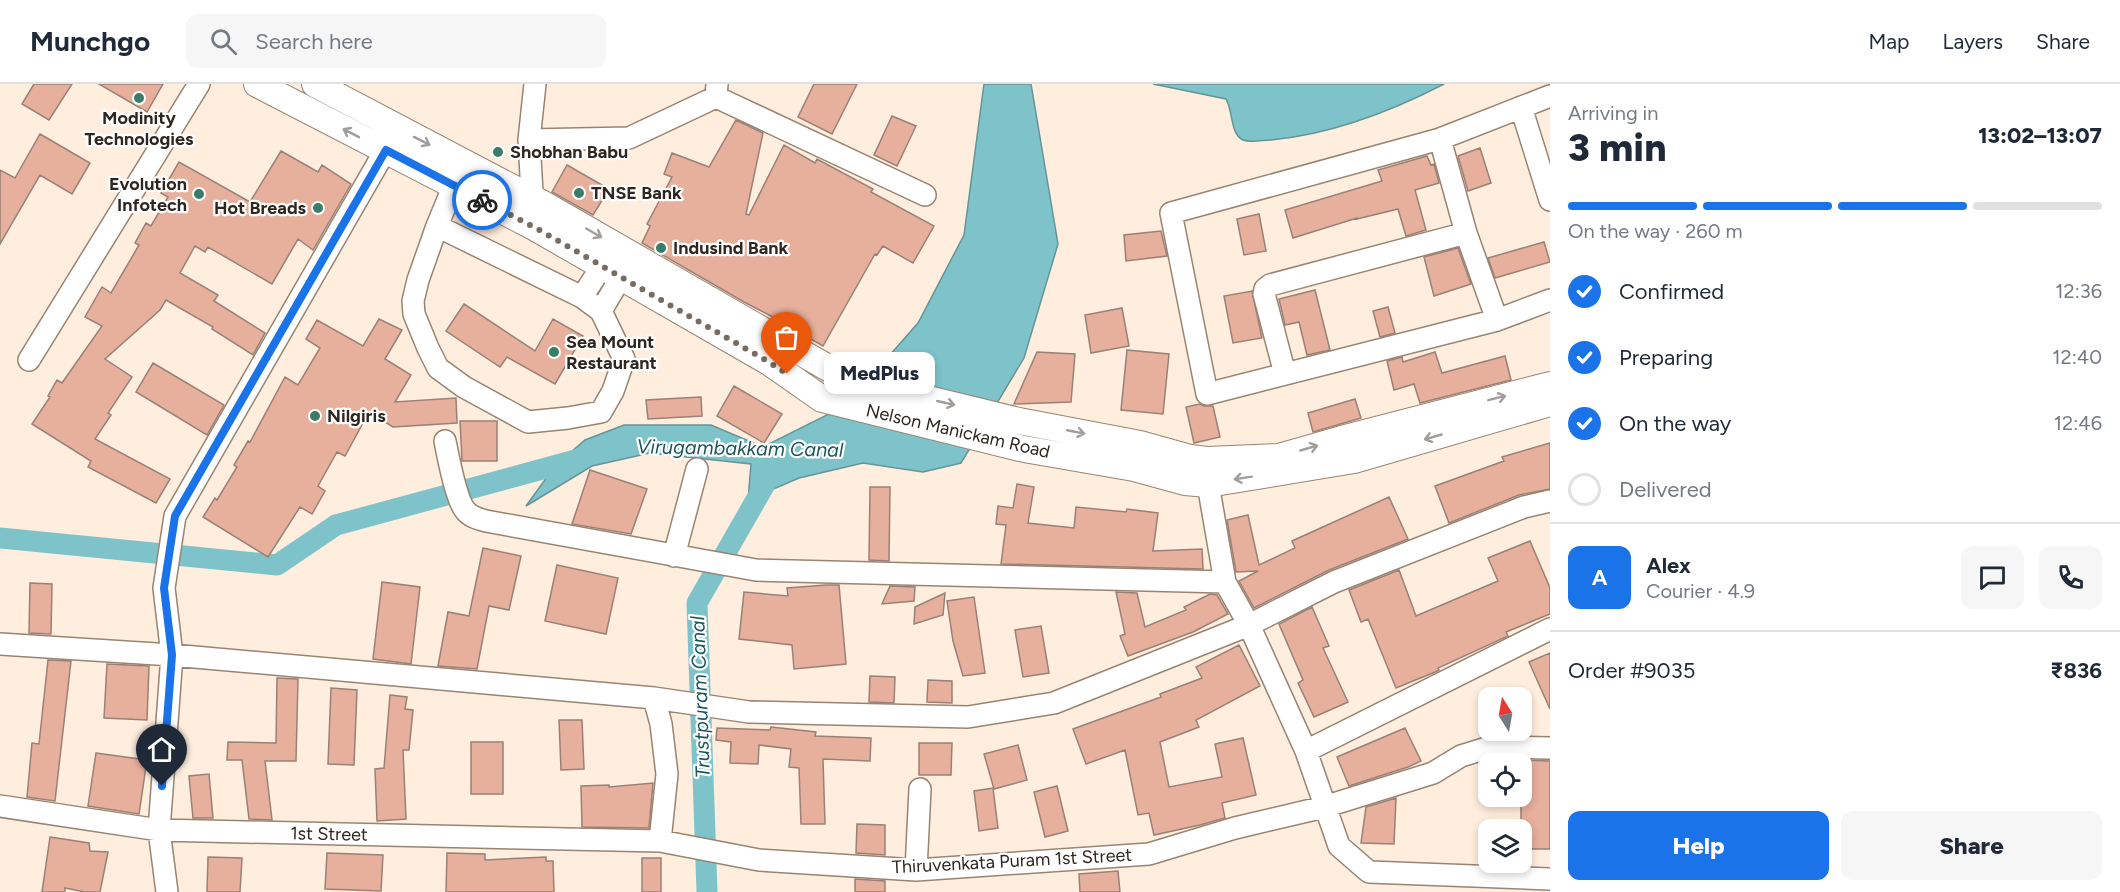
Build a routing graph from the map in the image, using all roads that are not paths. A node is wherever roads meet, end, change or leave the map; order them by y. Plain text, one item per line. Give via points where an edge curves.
1 (199, 84) edge
2 (257, 84) edge
3 (315, 84) edge
4 (535, 84) edge
5 (717, 91) edge
6 (1550, 96) edge
7 (1521, 107) junction
8 (392, 139) junction
9 (1440, 139) junction
10 (529, 140) junction
11 (454, 186) junction
12 (1549, 191) edge
13 (925, 195) dead end
14 (532, 199) junction
15 (438, 226) junction
16 (534, 227) junction
17 (1466, 233) junction
18 (611, 271) junction
19 (582, 297) junction
20 (1550, 300) edge
21 (601, 311) junction
22 (1497, 320) junction
23 (29, 360) dead end
24 (1285, 374) junction
25 (1550, 384) edge
26 (1550, 404) edge
27 (445, 441) dead end
28 (697, 469) dead end
29 (1208, 484) junction
30 (1550, 501) edge
31 (674, 556) junction
32 (1225, 582) junction
33 (1249, 625) junction
34 (1550, 629) edge
35 (0, 644) edge
36 (172, 655) junction
37 (654, 698) junction
38 (1550, 748) edge
39 (1306, 751) junction
40 (920, 789) dead end
41 (0, 806) edge
42 (1324, 807) junction
43 (159, 830) junction
44 (660, 841) junction
45 (916, 870) junction
46 (1550, 879) edge
47 (167, 892) edge

1 - 23 street
8 -> 2 main road, Nelson Manickam Road
3 - 8 main road, Nelson Manickam Road
4 - 10 street
5 - 10 street via 629,138
5 - 13 street
6 - 7 street
7 - 9 street
7 - 12 street
8 - 11 main road, Nelson Manickam Road
8 -> 14 main road, Nelson Manickam Road
8 - 36 street via 175,516 164,588
9 - 17 street
9 - 24 street via 1171,213 1207,394
10 - 14 street
11 - 15 street
11 - 16 main road, Nelson Manickam Road
14 - 16 street
14 -> 25 main road, Nelson Manickam Road via 849,380 1190,458 1279,457
15 - 19 street
15 - 21 street via 413,301 428,348 438,368 528,422 601,412 624,358
16 - 18 main road, Nelson Manickam Road
17 - 22 street
17 - 24 street via 1270,285 1264,294
18 - 19 street
18 - 21 street
18 - 29 main road, Nelson Manickam Road via 769,362 822,399 1024,449
19 - 21 street
20 - 22 street
22 - 24 street
26 -> 29 main road, Nelson Manickam Road via 1354,460
27 - 31 street via 464,509 470,515
28 - 31 street
29 - 32 street
30 - 33 street via 1524,507 1334,582
31 - 32 street via 756,570
32 - 33 street
33 - 37 street via 1065,698 968,717 749,712
33 - 39 street
34 - 39 street
35 - 36 street
36 - 37 street
36 - 43 street
37 - 44 street via 667,774
38 - 42 street, Thiruvenkata Puram 1st Street via 1490,747 1461,756 1433,773
39 - 42 street
40 - 45 street
41 - 43 street, 1st Street
42 - 45 street, Thiruvenkata Puram 1st Street via 1149,854
42 - 46 street via 1339,846 1369,872
43 - 44 street, 1st Street
43 - 47 street
44 - 45 street, Thiruvenkata Puram 1st Street via 759,860

